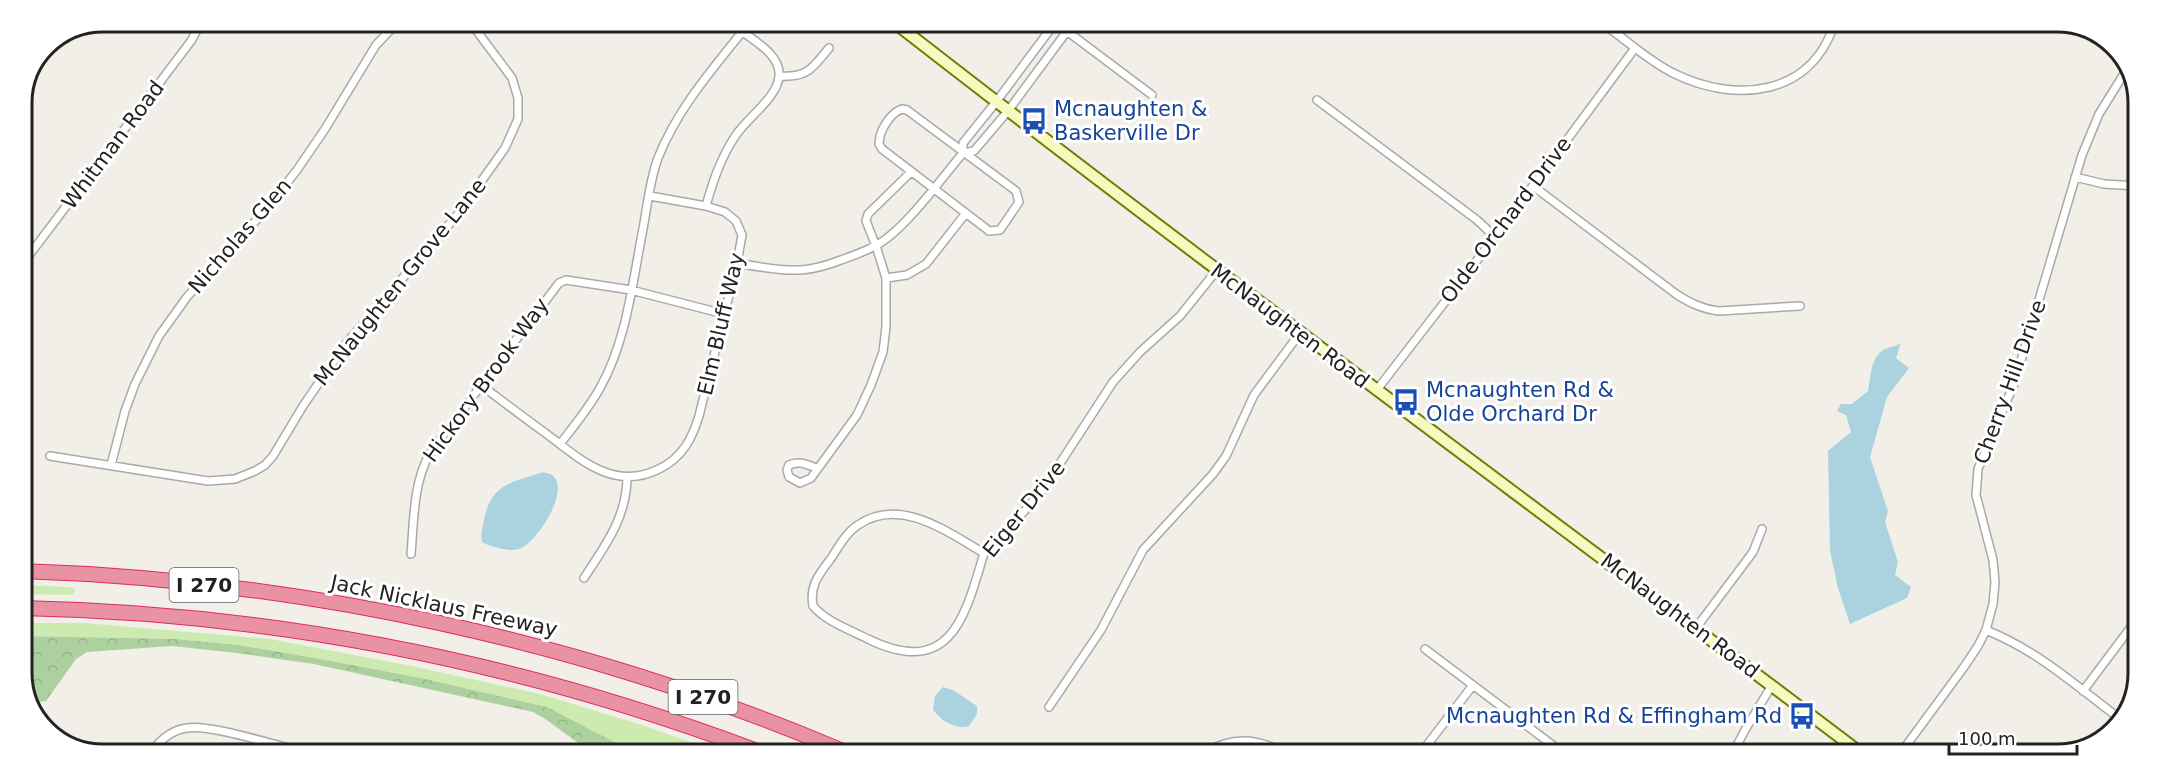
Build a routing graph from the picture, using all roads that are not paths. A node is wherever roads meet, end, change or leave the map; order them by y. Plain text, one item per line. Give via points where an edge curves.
1 (196, 32) edge
2 (388, 32) edge
3 (478, 32) edge
4 (742, 32) joint
5 (906, 32) edge
6 (1048, 32) edge
7 (1067, 32) joint
8 (1614, 32) edge
9 (1832, 32) edge
10 (829, 48) dead end
11 (1635, 48) junction
12 (779, 76) junction
13 (2122, 76) edge
14 (1152, 94) dead end
15 (1317, 100) dead end
16 (996, 102) junction
17 (1008, 111) junction
18 (963, 153) junction
19 (911, 172) junction
20 (2075, 177) junction
21 (2127, 185) edge
22 (1533, 186) junction
23 (933, 188) junction
24 (650, 196) junction
25 (706, 206) junction
26 (966, 213) junction
27 (1495, 237) junction
28 (876, 246) junction
29 (32, 251) edge
30 (737, 263) junction
31 (1217, 270) junction
32 (886, 278) junction
33 (631, 290) junction
34 (1800, 306) dead end
35 (724, 314) junction
36 (1300, 333) junction
37 (481, 385) junction
38 (1376, 391) junction
39 (560, 444) junction
40 (50, 456) dead end
41 (111, 465) junction
42 (818, 468) dead end
43 (627, 477) junction
44 (1762, 529) dead end
45 (984, 553) junction
46 (411, 554) dead end
47 (32, 572) edge
48 (584, 578) dead end
49 (32, 608) edge
50 (1696, 628) junction
51 (1986, 630) junction
52 (2128, 631) edge
53 (1425, 649) dead end
54 (1473, 685) junction
55 (1772, 686) junction
56 (2083, 691) junction
57 (1049, 707) dead end
58 (2114, 714) edge
59 (158, 744) edge
60 (271, 744) edge
61 (737, 744) edge
62 (825, 744) edge
63 (1226, 744) edge
64 (1264, 744) edge
65 (1428, 744) edge
66 (1551, 744) edge
67 (1738, 744) edge
68 (1849, 744) edge
69 (1907, 744) edge

1 - 29 street, Whitman Road
2 - 41 street, Nicholas Glen via 376,45 297,170 187,297 159,336 132,393
3 - 41 street, McNaughten Grove Lane via 512,78 519,109 512,137 458,214 344,346 273,456 255,471 225,481
4 - 12 street via 772,57
4 - 24 street via 671,128 657,162
5 - 16 street, McNaughten Road
6 - 16 street
7 - 14 street
7 - 17 street
8 - 11 street
9 - 11 street via 1809,66 1788,81 1758,90 1722,90 1690,80 1665,69
10 - 12 street via 807,72
11 - 22 street, Olde Orchard Drive
12 - 25 street via 772,94 728,147
13 - 20 street, Cherry Hill Drive via 2099,114
15 - 27 street
16 - 17 street, McNaughten Road
16 - 18 street via 963,143
17 - 18 street via 974,151
17 - 31 street, McNaughten Road
18 - 19 street via 908,110 896,111 881,132 879,144
18 - 23 street
18 - 26 street via 1019,196 1017,207 1000,230 989,231
19 - 23 street
19 - 28 street via 868,214 866,221
20 - 21 street
20 - 51 street, Cherry Hill Drive via 2014,384 1978,469 1976,495 1995,582
22 - 27 street, Olde Orchard Drive
22 - 34 street via 1689,303 1719,311
23 - 26 street
23 - 28 street via 901,225
24 - 25 street, Elm Bluff Way
24 - 33 street
25 - 30 street, Elm Bluff Way via 725,212 736,221 742,235
26 - 32 street via 926,264 907,275
27 - 38 street, Olde Orchard Drive
28 - 30 street via 801,270
28 - 32 street
30 - 35 street, Elm Bluff Way
31 - 36 street, McNaughten Road
31 - 45 street, Eiger Drive via 1180,316 1113,382 1042,491
32 - 42 street via 886,327 878,369 857,414
33 - 35 street
33 - 37 street, Hickory Brook Way via 566,280 559,283
33 - 39 street via 615,356 601,387
35 - 43 street, Elm Bluff Way via 688,445 668,465 646,476
36 - 38 street, McNaughten Road
36 - 57 street via 1254,396 1226,456 1139,556 1101,630
37 - 39 street
37 - 46 street, Hickory Brook Way via 422,466
38 - 50 street, McNaughten Road
39 - 43 street via 593,468
40 - 41 street, McNaughten Grove Lane
43 - 48 street via 618,525
44 - 50 street via 1753,552
45 - 45 street, Eiger Drive via 959,625 950,636 920,652 887,648 830,620 813,606 812,586 856,526 872,518 907,515 925,519
47 - 62 highway, Jack Nicklaus Freeway / I 270 via 287,595 425,620 640,675
49 - 61 highway, I 270 via 196,617 406,649 555,685
50 - 55 street, McNaughten Road
51 - 56 street via 2038,656
51 - 69 street, Cherry Hill Drive
52 - 56 street
53 - 54 street
54 - 65 street
54 - 66 street
55 - 67 street
55 - 68 street, McNaughten Road
56 - 58 street
59 - 60 street via 166,735 188,727
63 - 64 street via 1245,740

